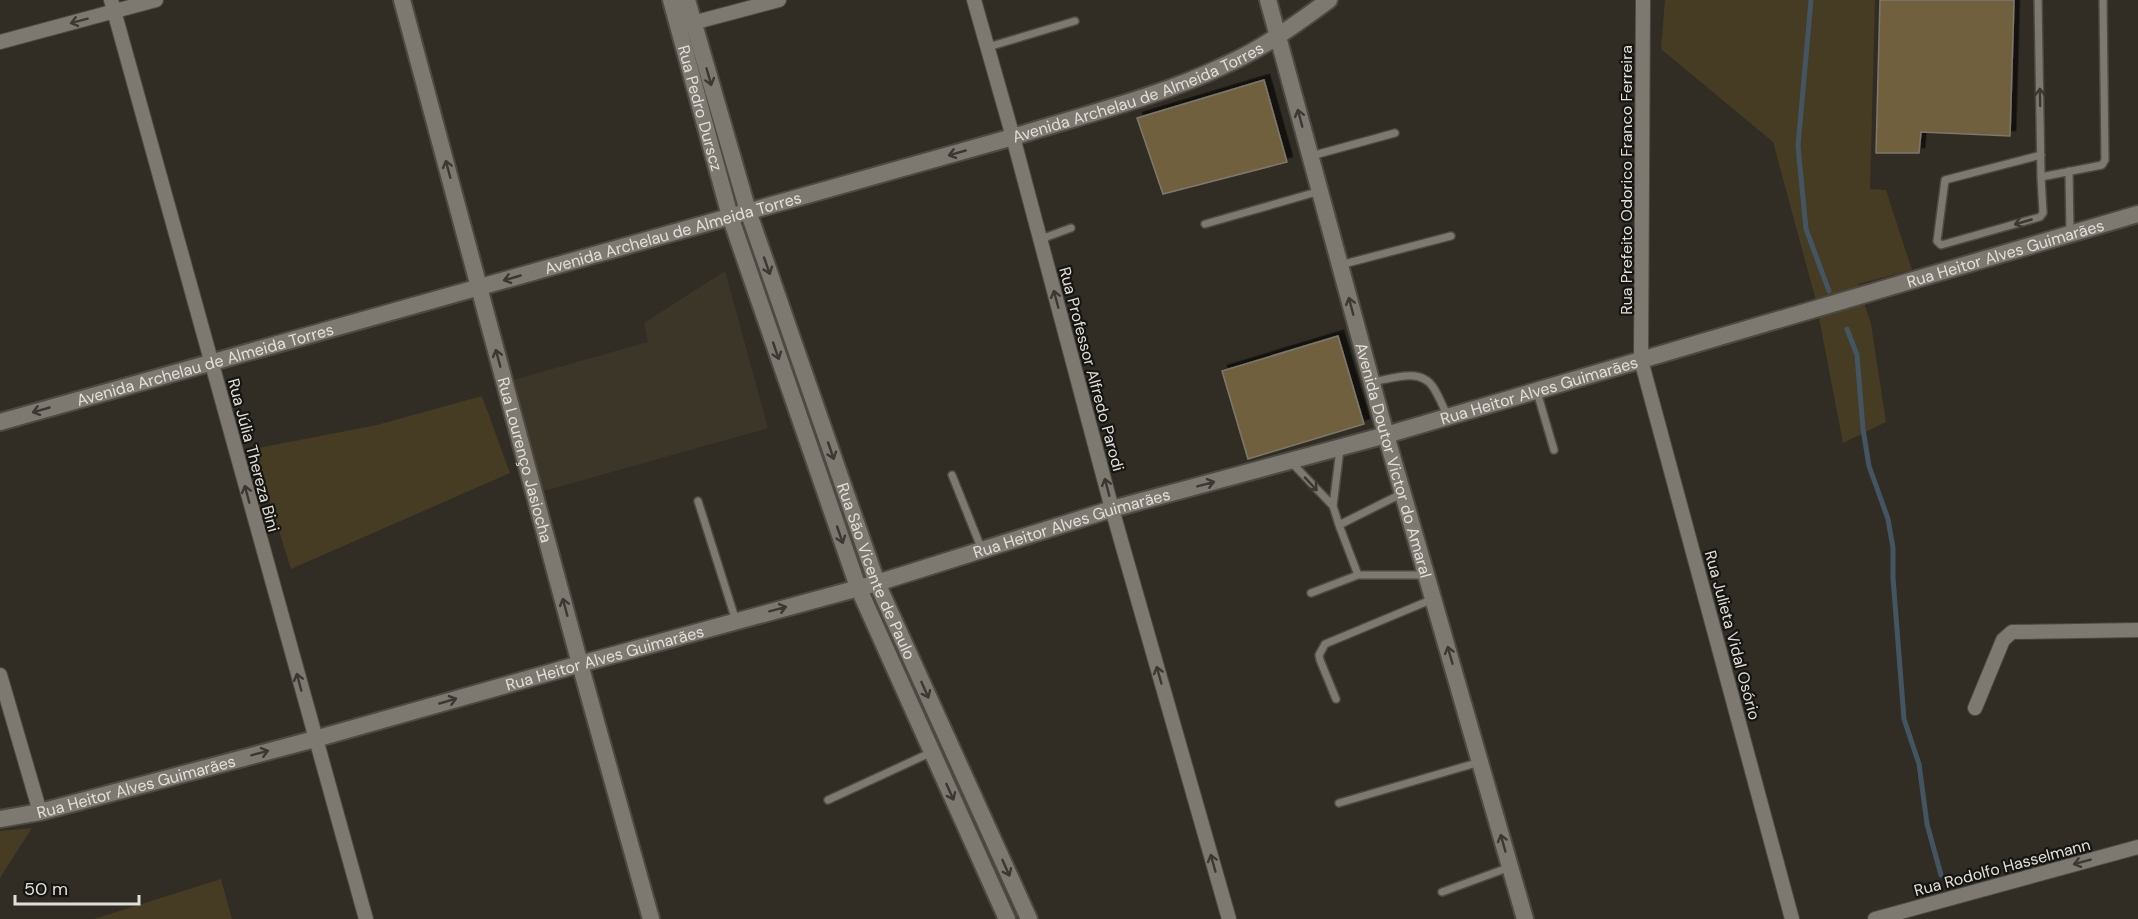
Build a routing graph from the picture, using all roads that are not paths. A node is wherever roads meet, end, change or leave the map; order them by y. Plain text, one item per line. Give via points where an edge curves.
1 (156, 0) edge
2 (402, 0) edge
3 (671, 0) edge
4 (687, 0) edge
5 (779, 0) edge
6 (975, 0) edge
7 (1268, 0) edge
8 (1329, 0) edge
9 (1643, 0) edge
10 (2038, 0) edge
11 (2103, 0) edge
12 (113, 6) edge
13 (1075, 21) dead end
14 (686, 24) junction
15 (1278, 37) junction
16 (0, 42) edge
17 (988, 47) junction
18 (1395, 133) dead end
19 (1013, 137) junction
20 (2041, 155) junction
21 (1310, 156) junction
22 (2069, 171) junction
23 (2041, 177) junction
24 (1320, 191) junction
25 (748, 211) junction
26 (2138, 214) edge
27 (730, 216) junction
28 (1205, 224) dead end
29 (1071, 228) dead end
30 (2070, 234) junction
31 (1451, 236) dead end
32 (1041, 239) junction
33 (1340, 266) junction
34 (479, 288) junction
35 (1641, 360) junction
36 (211, 363) junction
37 (1372, 382) junction
38 (1536, 390) junction
39 (1448, 417) junction
40 (0, 422) edge
41 (1386, 435) junction
42 (1340, 447) junction
43 (1554, 450) dead end
44 (1290, 461) junction
45 (952, 475) dead end
46 (1403, 493) junction
47 (698, 501) dead end
48 (1333, 506) junction
49 (1112, 509) junction
50 (1339, 525) junction
51 (982, 550) junction
52 (1358, 575) junction
53 (1427, 575) junction
54 (877, 583) junction
55 (858, 587) junction
56 (1311, 593) dead end
57 (1433, 599) junction
58 (736, 621) junction
59 (2138, 630) edge
60 (580, 664) junction
61 (0, 675) edge
62 (1336, 699) dead end
63 (1975, 708) dead end
64 (315, 739) junction
65 (932, 752) junction
66 (1480, 762) junction
67 (828, 800) dead end
68 (1340, 803) dead end
69 (40, 812) junction
70 (0, 819) edge
71 (2138, 847) edge
72 (1510, 867) junction
73 (1442, 892) dead end
74 (366, 919) edge
75 (651, 919) edge
76 (1007, 919) edge
77 (1029, 919) edge
78 (1229, 919) edge
79 (1525, 919) edge
80 (1792, 919) edge
81 (1875, 919) edge

1 - 12 street
34 -> 2 street, Rua Lourenço Jasiocha
3 - 14 street, Rua Pedro Durscz
4 - 14 street, Rua Pedro Durscz
5 - 14 street
6 - 17 street, Rua Professor Alfredo Parodi
7 - 15 street, Avenida Doutor Victor do Amaral
8 - 15 street, Avenida Archelau de Almeida Torres
9 - 35 street, Rua Prefeito Odorico Franco Ferreira
20 -> 10 lane
11 - 22 lane via 2105,160 2102,165
12 -> 16 street
12 - 36 street, Rua Júlia Thereza Bini
13 - 17 lane
14 -> 25 street, Rua Pedro Durscz
14 - 27 street, Rua Pedro Durscz
15 - 19 street, Avenida Archelau de Almeida Torres via 1223,67 1173,86
21 -> 15 street, Avenida Doutor Victor do Amaral
17 - 19 street, Rua Professor Alfredo Parodi
18 - 21 lane
19 -> 25 street, Avenida Archelau de Almeida Torres
19 - 32 street, Rua Professor Alfredo Parodi
20 - 23 lane
23 -> 20 lane via 2040,217 1941,245 1937,241 1943,182 1947,178
21 - 24 street, Avenida Doutor Victor do Amaral
22 - 23 lane
22 - 30 lane
24 - 28 lane
24 - 33 street, Avenida Doutor Victor do Amaral
25 - 27 street, Avenida Archelau de Almeida Torres
25 -> 54 street, Rua São Vicente de Paulo
26 - 30 street, Rua Heitor Alves Guimarães
27 -> 34 street, Avenida Archelau de Almeida Torres
27 -> 55 street, Rua São Vicente de Paulo
29 - 32 lane
30 - 35 street, Rua Heitor Alves Guimarães
31 - 33 lane
49 -> 32 street, Rua Professor Alfredo Parodi
37 -> 33 street, Avenida Doutor Victor do Amaral
34 - 36 street, Avenida Archelau de Almeida Torres
60 -> 34 street, Rua Lourenço Jasiocha
35 - 38 street, Rua Heitor Alves Guimarães
35 - 80 street, Rua Julieta Vidal Osório
36 -> 40 street, Avenida Archelau de Almeida Torres
64 -> 36 street, Rua Júlia Thereza Bini
37 - 39 lane via 1421,377 1433,386
37 - 41 street, Avenida Doutor Victor do Amaral
38 - 39 street, Rua Heitor Alves Guimarães
38 - 43 lane
39 - 41 street, Rua Heitor Alves Guimarães
41 - 42 street, Rua Heitor Alves Guimarães
41 - 46 street, Avenida Doutor Victor do Amaral
42 - 44 street, Rua Heitor Alves Guimarães
42 - 48 lane
44 -> 48 lane
49 -> 44 street, Rua Heitor Alves Guimarães
45 - 51 lane
46 - 50 lane
46 - 53 street, Avenida Doutor Victor do Amaral
47 - 58 lane
48 - 50 lane
49 - 51 street, Rua Heitor Alves Guimarães
78 -> 49 street, Rua Professor Alfredo Parodi
50 - 52 lane
51 - 54 street, Rua Heitor Alves Guimarães
52 - 53 lane
52 - 56 lane
53 - 57 street, Avenida Doutor Victor do Amaral
54 - 55 street, Rua Heitor Alves Guimarães
54 -> 77 street, Rua São Vicente de Paulo
58 -> 55 street, Rua Heitor Alves Guimarães
55 - 65 street, Rua São Vicente de Paulo
57 - 62 lane via 1325,644 1320,660
66 -> 57 street, Avenida Doutor Victor do Amaral
58 - 60 street, Rua Heitor Alves Guimarães
59 - 63 street via 2012,632 2003,640
64 -> 60 street, Rua Heitor Alves Guimarães
60 - 75 street, Rua Lourenço Jasiocha
61 - 69 street
69 -> 64 street, Rua Heitor Alves Guimarães
64 - 74 street, Rua Júlia Thereza Bini
65 - 67 lane
65 -> 76 street, Rua São Vicente de Paulo
66 - 68 lane
72 -> 66 street, Avenida Doutor Victor do Amaral
69 - 70 street, Rua Heitor Alves Guimarães
71 -> 81 street, Rua Rodolfo Hasselmann
72 - 73 lane
72 - 79 street, Avenida Doutor Victor do Amaral

